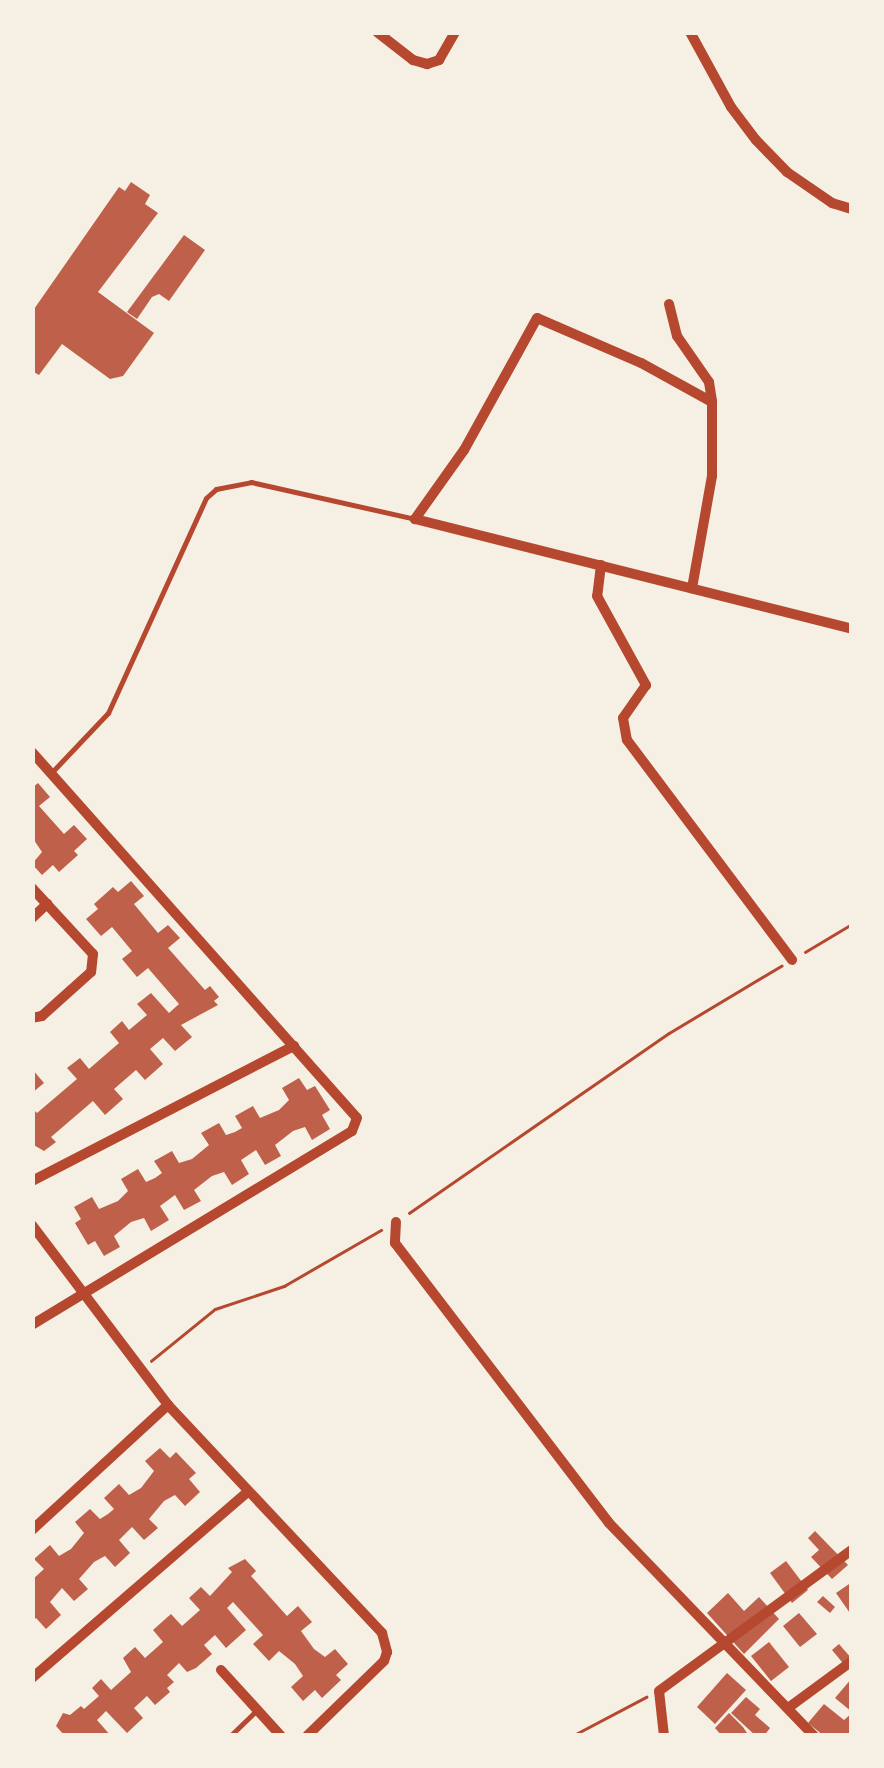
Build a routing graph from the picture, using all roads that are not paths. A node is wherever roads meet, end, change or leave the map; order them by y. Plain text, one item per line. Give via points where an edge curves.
1 (378, 32) edge
2 (455, 32) edge
3 (690, 32) edge
4 (852, 208) edge
5 (669, 304) dead end
6 (712, 402) junction
7 (415, 519) junction
8 (602, 565) junction
9 (692, 588) junction
10 (852, 629) edge
11 (32, 752) edge
12 (51, 773) junction
13 (32, 888) edge
14 (47, 904) junction
15 (32, 918) edge
16 (792, 960) road end
17 (32, 1018) edge
18 (294, 1046) junction
19 (32, 1181) edge
20 (396, 1222) road end
21 (32, 1226) edge
22 (87, 1293) junction
23 (32, 1326) edge
24 (168, 1405) junction
25 (249, 1492) junction
26 (32, 1530) edge
27 (852, 1550) edge
28 (720, 1642) junction
29 (852, 1660) edge
30 (221, 1670) dead end
31 (32, 1678) edge
32 (788, 1708) junction
33 (258, 1710) junction
34 (230, 1736) edge
35 (282, 1736) edge
36 (307, 1736) edge
37 (664, 1736) edge
38 (814, 1736) edge

1 - 2 street via 427,64 439,60
3 - 4 street via 756,140 788,172 832,203
5 - 6 street via 676,336 709,382
6 - 7 street via 538,318 464,450
6 - 9 street via 712,476
7 - 8 street
7 - 12 lane via 251,482 216,489 206,498 108,713
8 - 9 street
8 - 16 street via 597,596 646,686 623,718 627,740
9 - 10 street
11 - 12 street
12 - 18 street
13 - 14 street
14 - 15 street
14 - 17 street via 93,954 91,972
18 - 19 street
18 - 22 street via 357,1118 352,1131
20 - 28 street via 394,1243 609,1523
21 - 22 street
22 - 23 street
22 - 24 street
24 - 25 street
24 - 26 street
25 - 31 street
25 - 36 street via 386,1642 384,1661
27 - 28 street
28 - 32 street
28 - 37 street via 659,1691
29 - 32 street
30 - 33 street
32 - 38 street
33 - 34 lane
33 - 35 street

